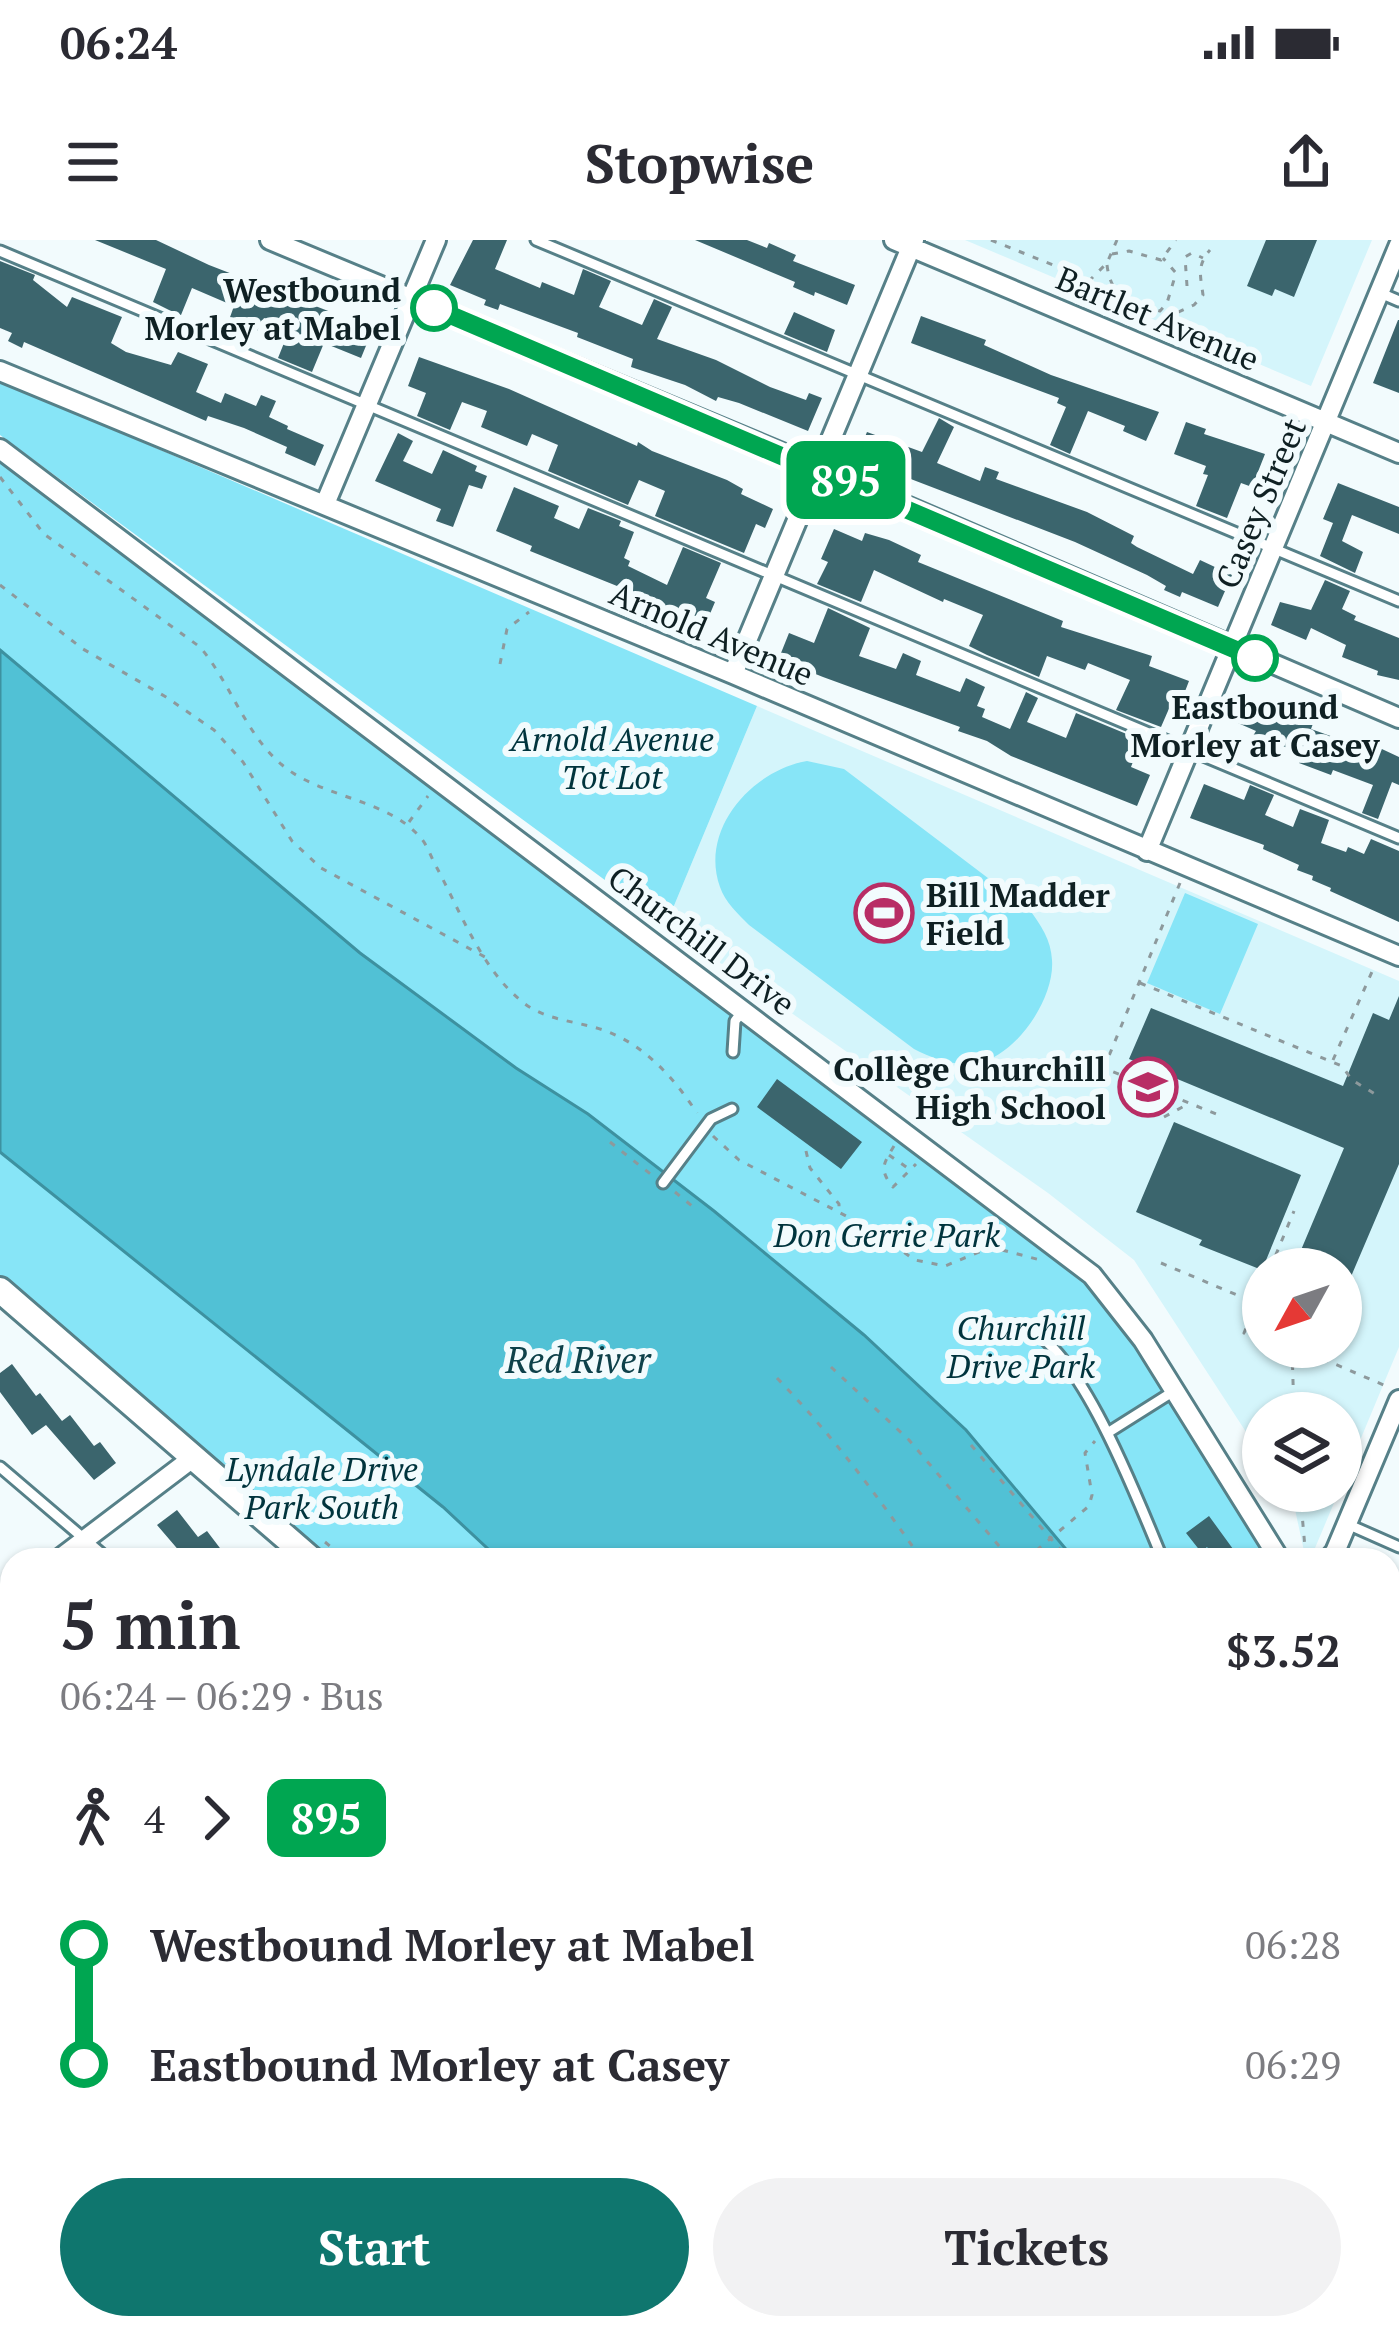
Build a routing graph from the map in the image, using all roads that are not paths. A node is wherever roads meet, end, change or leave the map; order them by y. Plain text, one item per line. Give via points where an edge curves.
1 (270, 240) edge
2 (436, 240) edge
3 (536, 240) edge
4 (906, 242) edge
5 (1399, 245) edge
6 (0, 251) edge
7 (1378, 292) junction
8 (411, 298) junction
9 (1399, 301) edge
10 (0, 371) edge
11 (856, 377) junction
12 (367, 404) junction
13 (1326, 422) junction
14 (0, 449) edge
15 (1399, 452) edge
16 (818, 468) junction
17 (325, 504) junction
18 (1273, 549) junction
19 (774, 574) junction
20 (1399, 601) edge
21 (1232, 648) junction
22 (733, 674) junction
23 (1399, 718) edge
24 (1190, 750) junction
25 (1399, 838) edge
26 (1148, 851) junction
27 (1393, 963) edge
28 (744, 1009) junction
29 (733, 1052) dead end
30 (732, 1109) dead end
31 (663, 1183) dead end
32 (0, 1290) edge
33 (988, 1332) dead end
34 (1174, 1391) junction
35 (1399, 1396) edge
36 (1109, 1432) junction
37 (194, 1457) junction
38 (0, 1468) edge
39 (1347, 1524) junction
40 (85, 1540) junction
41 (1399, 1547) edge
42 (74, 1548) edge
43 (95, 1548) edge
44 (298, 1548) edge
45 (1157, 1548) edge
46 (1272, 1548) edge
47 (1334, 1548) edge

1 - 8 street
2 - 8 street
3 - 11 lane
4 - 11 street
4 - 13 street, Bartlet Avenue
5 - 7 street, Casey Street
6 - 12 lane
7 - 9 lane
7 - 13 street, Casey Street
8 - 12 street
8 - 16 street
10 - 17 street, Arnold Avenue
11 - 16 street
11 - 18 lane
12 - 17 street
12 - 19 lane
13 - 15 street, Bartlet Avenue
13 - 18 street, Casey Street
14 - 28 street, Churchill Drive
16 - 19 street
16 - 21 street
17 - 22 street, Arnold Avenue
18 - 20 lane
18 - 21 street, Casey Street
19 - 22 street
19 - 24 lane
21 - 23 street
21 - 24 street, Casey Street
22 - 26 street, Arnold Avenue
24 - 25 lane
24 - 26 street, Casey Street
26 - 27 street, Arnold Avenue
28 - 29 lane
28 - 34 street, Churchill Drive via 1093,1275
30 - 31 lane via 705,1126
32 - 37 street
33 - 36 lane via 1010,1324 1038,1334
34 - 36 lane
34 - 46 street, Churchill Drive
35 - 39 street
36 - 45 lane
37 - 40 street
37 - 44 street
38 - 40 lane
39 - 41 lane
39 - 47 street
40 - 42 street
40 - 43 lane

